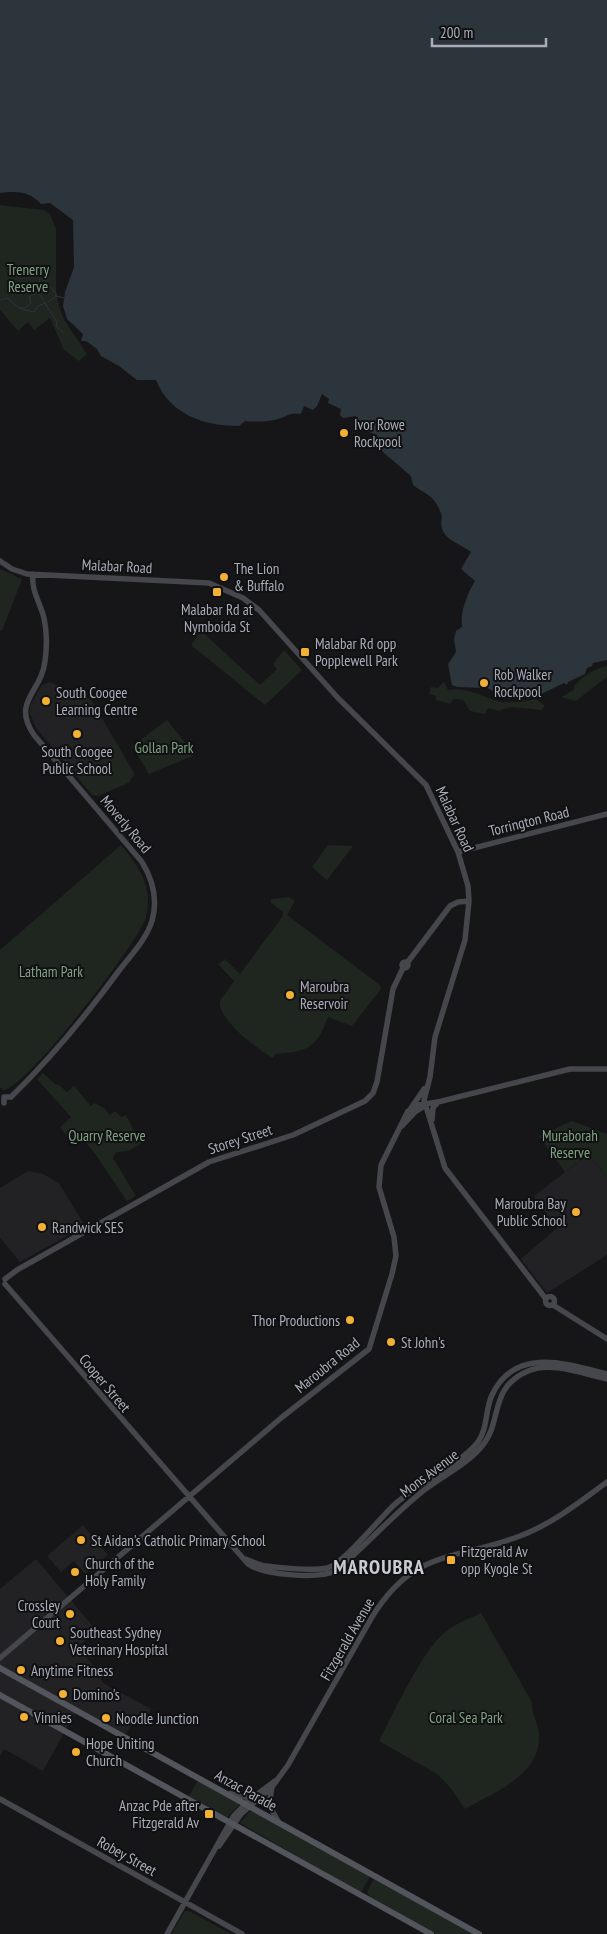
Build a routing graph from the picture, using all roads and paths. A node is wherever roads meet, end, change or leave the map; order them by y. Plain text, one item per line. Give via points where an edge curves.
1 (0, 561) edge
2 (33, 574) junction
3 (607, 814) edge
4 (458, 852) junction
5 (469, 901) junction
6 (607, 1069) edge
7 (428, 1087) junction
8 (438, 1102) junction
9 (2, 1104) edge
10 (426, 1105) junction
11 (408, 1112) junction
12 (402, 1126) junction
13 (432, 1126) junction
14 (3, 1282) edge
15 (607, 1339) edge
16 (607, 1374) edge
17 (607, 1379) edge
18 (607, 1482) edge
19 (187, 1497) junction
20 (245, 1559) junction
21 (0, 1658) edge
22 (0, 1668) edge
23 (0, 1694) edge
24 (274, 1784) junction
25 (217, 1788) junction
26 (255, 1795) junction
27 (0, 1799) edge
28 (247, 1804) junction
29 (232, 1823) junction
30 (279, 1823) junction
31 (186, 1903) junction
32 (167, 1934) edge
33 (242, 1934) edge
34 (432, 1934) edge
35 (479, 1934) edge

1 - 2 street, Malabar Road via 16,571
2 - 4 street, Malabar Road via 209,583 248,600 338,698 426,785
2 - 9 street, Moverly Road via 32,586 46,625 46,653 42,674 26,702 27,722 39,742 142,862 152,882 154,906 152,920 143,939 100,996 58,1049 11,1097 10,1103
3 - 4 street, Torrington Road
4 - 5 street, Malabar Road
5 - 7 street, Malabar Road via 465,940 435,1037
5 - 14 street, Storey Street via 450,906 405,966 393,989 377,1082 365,1101 293,1135 209,1162 17,1270
6 - 8 street via 570,1069
7 - 10 street, Malabar Road via 424,1096
7 - 11 street, Maroubra Road
8 - 10 street
8 - 13 street via 433,1108
10 - 11 street via 418,1105
10 - 12 street
10 - 13 street, Malabar Road
11 - 12 street, Maroubra Road
12 - 19 street, Maroubra Road via 387,1150 380,1171 380,1193 394,1237 396,1256 372,1345
13 - 15 street, Malabar Road via 448,1173 546,1299 554,1298 553,1305
14 - 19 street, Cooper Street
16 - 20 street, Mons Avenue via 550,1361 516,1370 492,1396 485,1428 476,1444 396,1503 328,1568 265,1566
17 - 20 street, Mons Avenue via 550,1367 520,1375 499,1400 488,1437 479,1450 418,1495 331,1574 264,1572
18 - 24 street, Fitzgerald Avenue via 566,1511 521,1535 431,1561 403,1580 377,1609 295,1754
19 - 20 street, Mons Avenue
19 - 21 street, Maroubra Road
22 - 25 main road, Anzac Parade
23 - 29 main road
24 - 26 street, Fitzgerald Avenue
24 - 28 street, Fitzgerald Avenue
24 - 30 street via 269,1808
25 - 26 street via 240,1797
25 - 28 main road, Anzac Parade
26 - 28 street, Fitzgerald Avenue
27 - 31 street, Robey Street
28 - 29 street, Fitzgerald Avenue
28 - 30 main road, Anzac Parade
29 - 31 street, Fitzgerald Avenue
29 - 34 main road
30 - 35 main road, Anzac Parade
31 - 32 street, Fitzgerald Avenue
31 - 33 street, Robey Street

